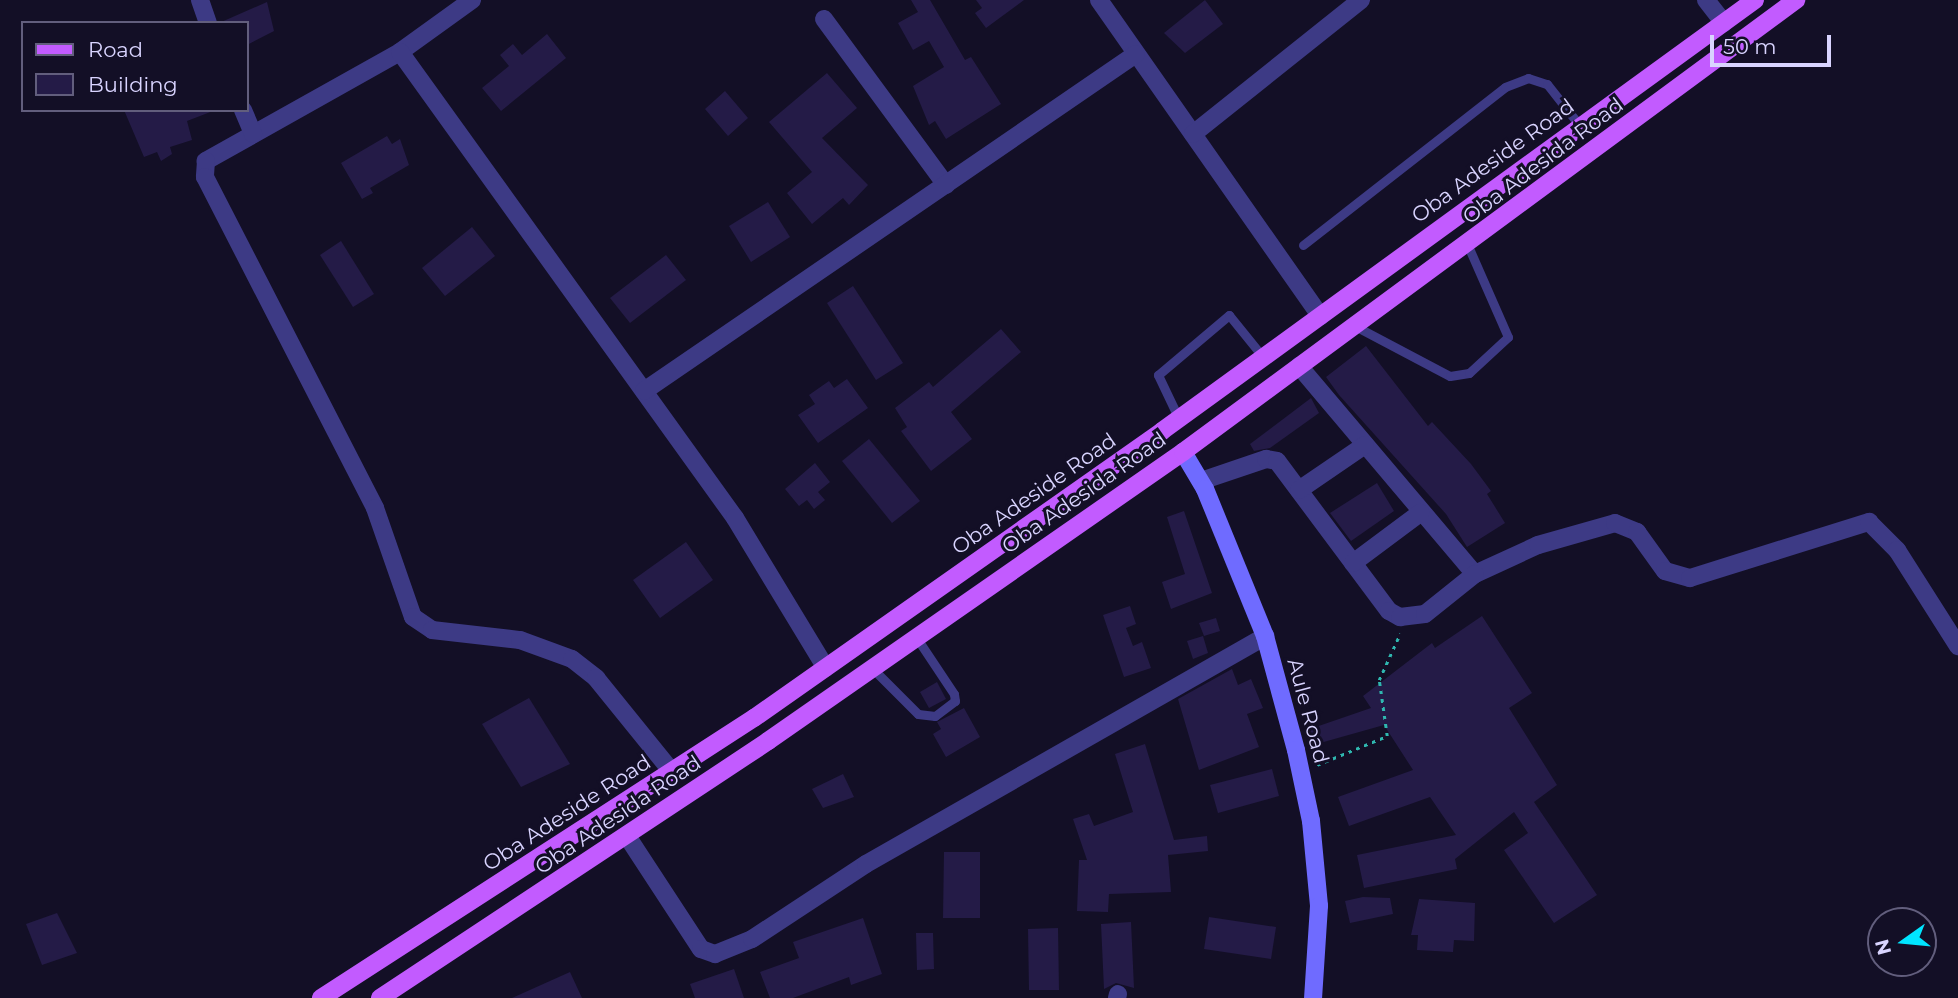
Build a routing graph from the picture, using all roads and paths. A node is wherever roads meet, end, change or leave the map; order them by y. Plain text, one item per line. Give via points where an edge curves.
1 (200, 0) edge
2 (472, 0) edge
3 (1099, 0) edge
4 (1706, 0) edge
5 (1755, 0) edge
6 (1796, 0) edge
7 (1351, 3) edge
8 (824, 19) dead end
9 (207, 21) edge
10 (1724, 23) junction
11 (400, 52) junction
12 (1136, 54) junction
13 (1674, 57) junction
14 (1690, 78) junction
15 (244, 112) edge
16 (1580, 126) junction
17 (253, 134) junction
18 (1193, 134) junction
19 (946, 184) junction
20 (1303, 245) dead end
21 (1468, 246) junction
22 (1320, 316) junction
23 (1355, 326) junction
24 (1263, 357) junction
25 (1299, 366) junction
26 (644, 391) junction
27 (1179, 419) junction
28 (1365, 445) junction
29 (1183, 452) junction
30 (1201, 481) junction
31 (1299, 490) junction
32 (1420, 513) junction
33 (1353, 563) junction
34 (1475, 575) junction
35 (1408, 618) junction
36 (1265, 636) junction
37 (916, 637) junction
38 (1958, 646) edge
39 (872, 667) junction
40 (826, 668) junction
41 (1301, 771) junction
42 (672, 772) junction
43 (627, 836) junction
44 (526, 867) junction
45 (544, 892) junction
46 (321, 998) edge
47 (380, 998) edge
48 (1313, 998) edge

1 - 9 street
2 - 11 street
3 - 12 street
4 - 10 street
5 - 10 main road, Oba Adeside Road
6 - 14 main road, Oba Adesida Road
7 - 18 street
8 - 19 street
10 - 13 main road, Oba Adeside Road
11 - 17 street
11 - 26 street
12 - 18 street
12 - 19 street
13 - 14 main road
13 - 16 main road, Oba Adeside Road
14 - 21 main road, Oba Adesida Road
15 - 17 street
16 - 20 lane via 1547,84 1528,78 1505,87
16 - 22 main road, Oba Adeside Road
17 - 42 street via 206,161 205,177 375,508 413,617 432,630 520,640 572,659 596,678
18 - 22 street
19 - 26 street
21 - 23 main road, Oba Adesida Road
21 - 23 lane via 1508,337 1469,373 1450,376
22 - 24 main road, Oba Adeside Road
23 - 25 main road, Oba Adesida Road
24 - 27 main road, Oba Adeside Road
24 - 27 lane via 1229,315 1158,375
25 - 28 street
25 - 29 main road, Oba Adesida Road
26 - 40 street via 743,529
27 - 40 main road, Oba Adeside Road
28 - 31 street
28 - 32 street
29 - 30 street, Aule Road
29 - 37 main road, Oba Adesida Road
30 - 31 street via 1272,458
30 - 36 street, Aule Road
31 - 33 street
32 - 33 street
32 - 34 street
33 - 35 street via 1390,611
34 - 35 street via 1425,614
34 - 38 street via 1538,545 1615,523 1637,532 1665,571 1690,578 1870,522 1897,550
35 - 41 path via 1379,680 1387,736
36 - 41 street, Aule Road
36 - 43 street via 866,864 752,939 715,954 701,949
37 - 39 main road, Oba Adesida Road
37 - 39 lane via 954,694 955,701 934,716 919,714
39 - 43 main road, Oba Adesida Road
40 - 42 main road, Oba Adeside Road
41 - 48 street, Aule Road via 1319,906
42 - 44 main road, Oba Adeside Road
43 - 45 main road, Oba Adesida Road
44 - 45 main road
44 - 46 main road, Oba Adeside Road
45 - 47 main road, Oba Adesida Road

